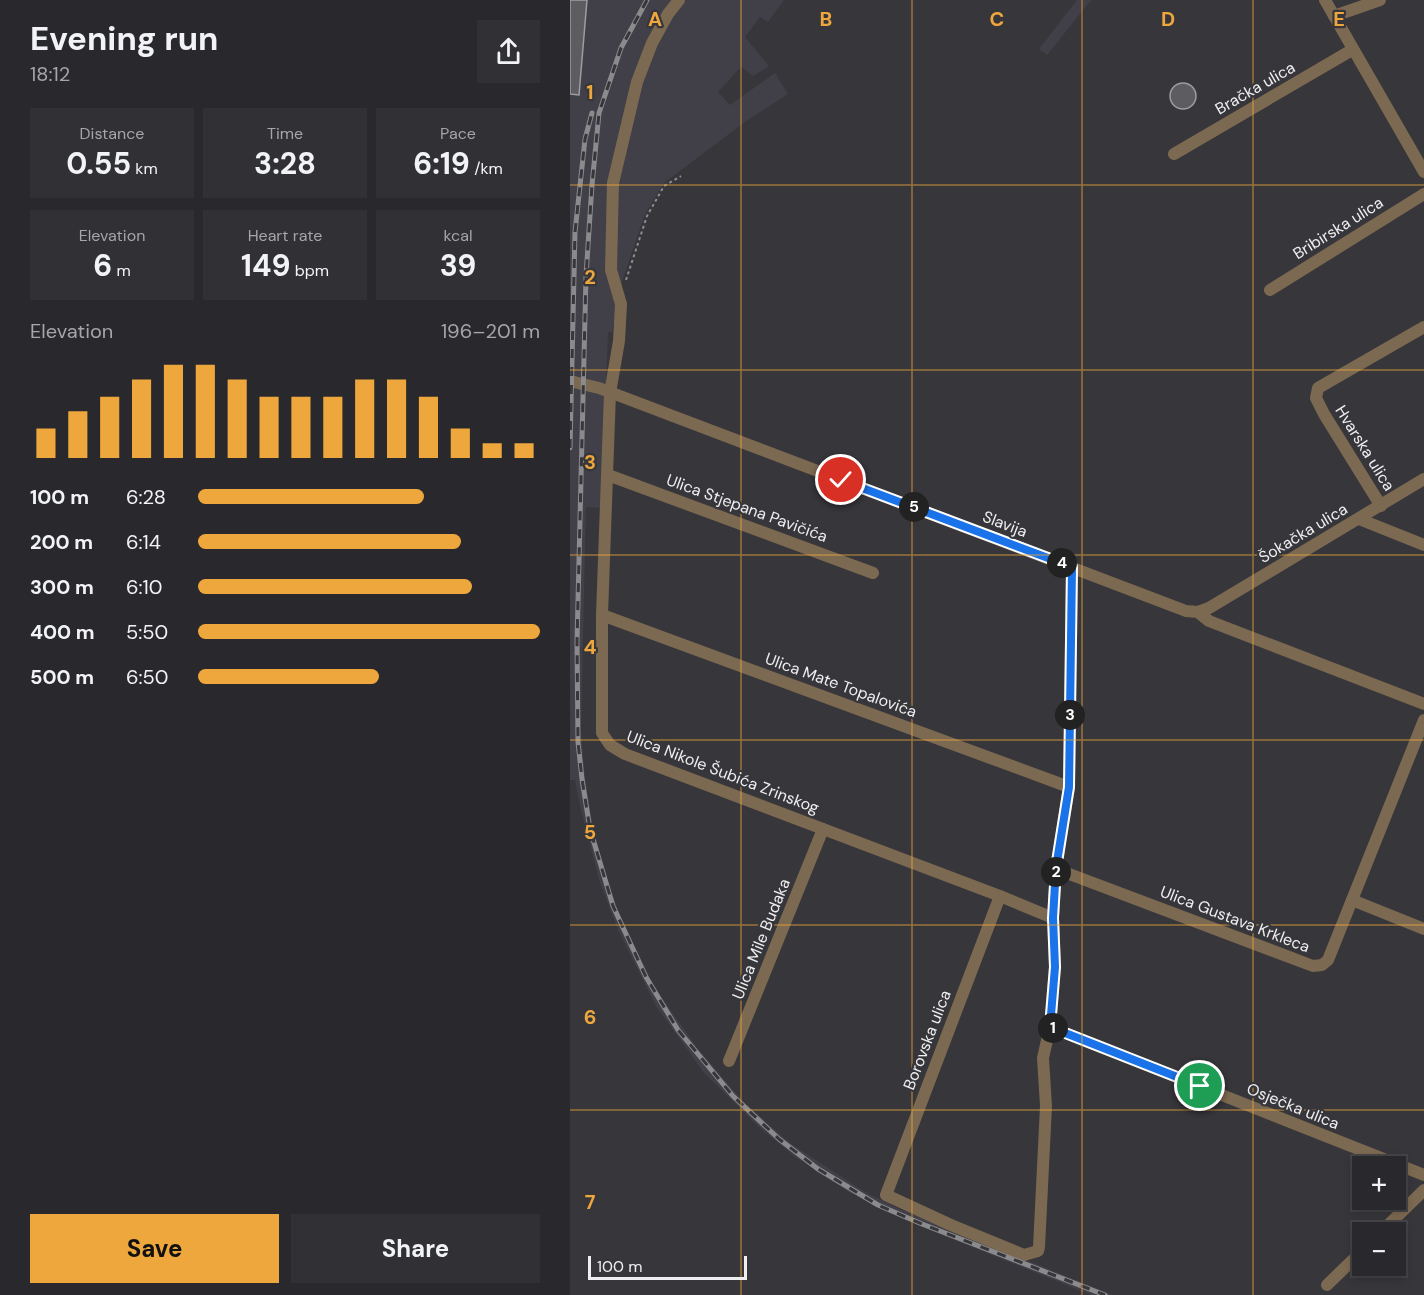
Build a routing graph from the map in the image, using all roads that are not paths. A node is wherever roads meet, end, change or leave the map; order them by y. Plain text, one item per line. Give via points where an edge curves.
1 (679, 0) edge
2 (1324, 0) edge
3 (1380, 0) edge
4 (1334, 16) junction
5 (1352, 50) junction
6 (1174, 154) dead end
7 (1424, 172) edge
8 (1424, 194) edge
9 (1270, 290) dead end
10 (1424, 327) edge
11 (570, 381) edge
12 (610, 393) junction
13 (608, 475) junction
14 (1424, 479) edge
15 (1381, 506) junction
16 (1359, 519) junction
17 (1424, 545) edge
18 (1072, 567) junction
19 (873, 573) dead end
20 (1198, 612) junction
21 (602, 615) junction
22 (1424, 704) edge
23 (1424, 720) edge
24 (1069, 787) junction
25 (823, 829) junction
26 (1056, 868) junction
27 (1000, 896) junction
28 (1352, 900) junction
29 (1053, 918) junction
30 (1424, 928) edge
31 (1050, 1027) junction
32 (729, 1061) dead end
33 (1424, 1175) edge
34 (1424, 1190) edge
35 (1391, 1222) edge
36 (1352, 1261) edge
37 (1327, 1285) dead end

1 - 12 street, Ulica Nikole Šubića Zrinskog via 648,52 637,82 613,183 611,270 621,304
2 - 4 street
3 - 4 street
4 - 5 street
5 - 6 street, Bračka ulica
5 - 7 street
8 - 9 street, Bribirska ulica
10 - 15 street, Hvarska ulica via 1318,388 1316,398 1324,414
11 - 12 street, Slavija
12 - 13 street, Ulica Nikole Šubića Zrinskog
12 - 18 street, Slavija
13 - 19 street, Ulica Stjepana Pavičića
13 - 21 street, Ulica Nikole Šubića Zrinskog
14 - 15 street, Šokačka ulica
15 - 16 street, Šokačka ulica
16 - 17 street
16 - 20 street, Šokačka ulica
18 - 20 street, Slavija via 1186,611
18 - 24 street
20 - 22 street, Slavija via 1209,621
21 - 24 street, Ulica Mate Topalovića
21 - 25 street, Ulica Nikole Šubića Zrinskog via 602,733 610,745
23 - 28 street, Ulica Gustava Krkleca
24 - 26 street
25 - 27 street, Ulica Nikole Šubića Zrinskog
25 - 32 street, Ulica Mile Budaka
26 - 28 street, Ulica Gustava Krkleca via 1313,966 1328,960
26 - 29 street
27 - 29 street, Ulica Nikole Šubića Zrinskog
27 - 31 street, Borovska ulica via 886,1195 1024,1255 1038,1251 1046,1106 1043,1058
28 - 30 street
29 - 31 street via 1055,967
31 - 33 street, Osječka ulica
34 - 35 street
36 - 37 street

